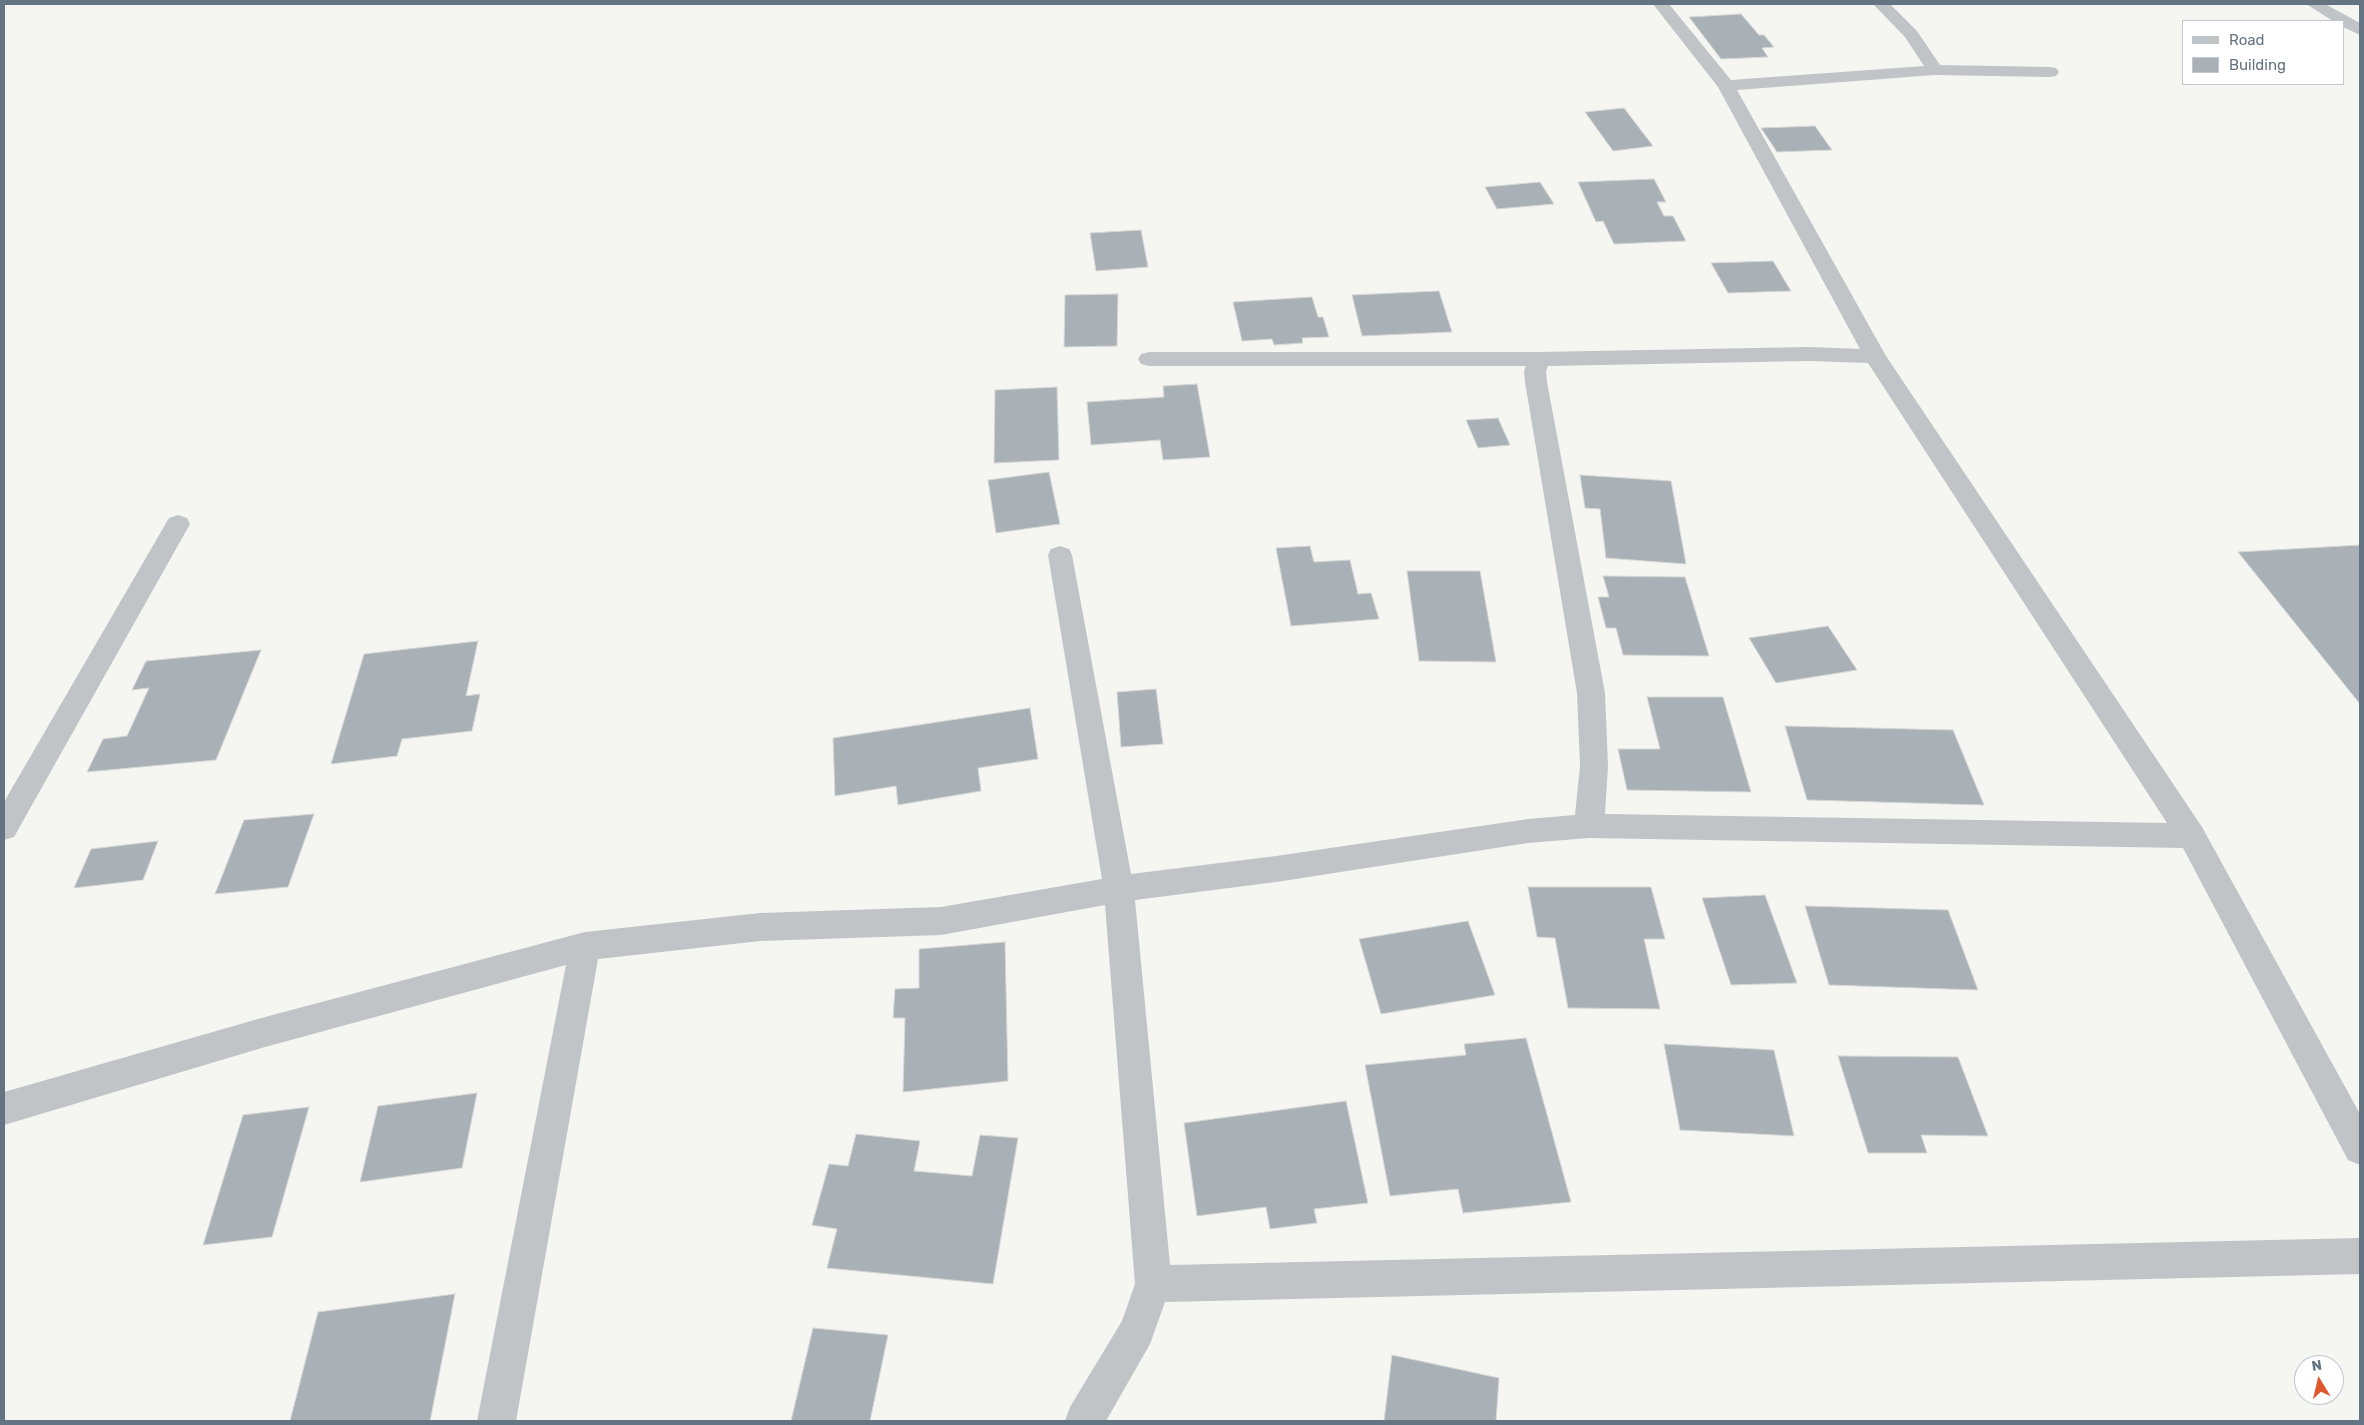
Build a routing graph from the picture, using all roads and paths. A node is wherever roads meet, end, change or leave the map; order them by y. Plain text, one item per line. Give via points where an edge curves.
1 (1661, 4) edge
2 (1881, 4) edge
3 (2314, 4) edge
4 (2342, 20) edge
5 (2344, 21) edge
6 (2360, 30) edge
7 (1936, 70) junction
8 (2050, 72) dead end
9 (1726, 86) junction
10 (1875, 356) junction
11 (1149, 359) dead end
12 (1540, 359) junction
13 (178, 524) dead end
14 (1060, 554) dead end
15 (1590, 826) junction
16 (4, 828) edge
17 (2192, 836) junction
18 (1119, 889) junction
19 (585, 946) junction
20 (4, 1109) edge
21 (2360, 1148) edge
22 (2360, 1256) edge
23 (1153, 1284) junction
24 (497, 1421) edge
25 (1084, 1421) edge

1 - 9 street
2 - 7 street via 1911,34
3 - 4 street
5 - 6 street
7 - 8 street
7 - 9 street
9 - 10 street
10 - 12 street via 1809,354
10 - 17 street
11 - 12 street
12 - 15 street via 1535,372 1536,382 1591,693 1594,766
13 - 16 street
14 - 18 street
15 - 17 street
15 - 18 street via 1528,831
17 - 21 street
18 - 19 street via 941,921 760,927
18 - 23 street
19 - 20 street via 265,1032
19 - 24 street
22 - 23 street
23 - 25 street via 1137,1331

